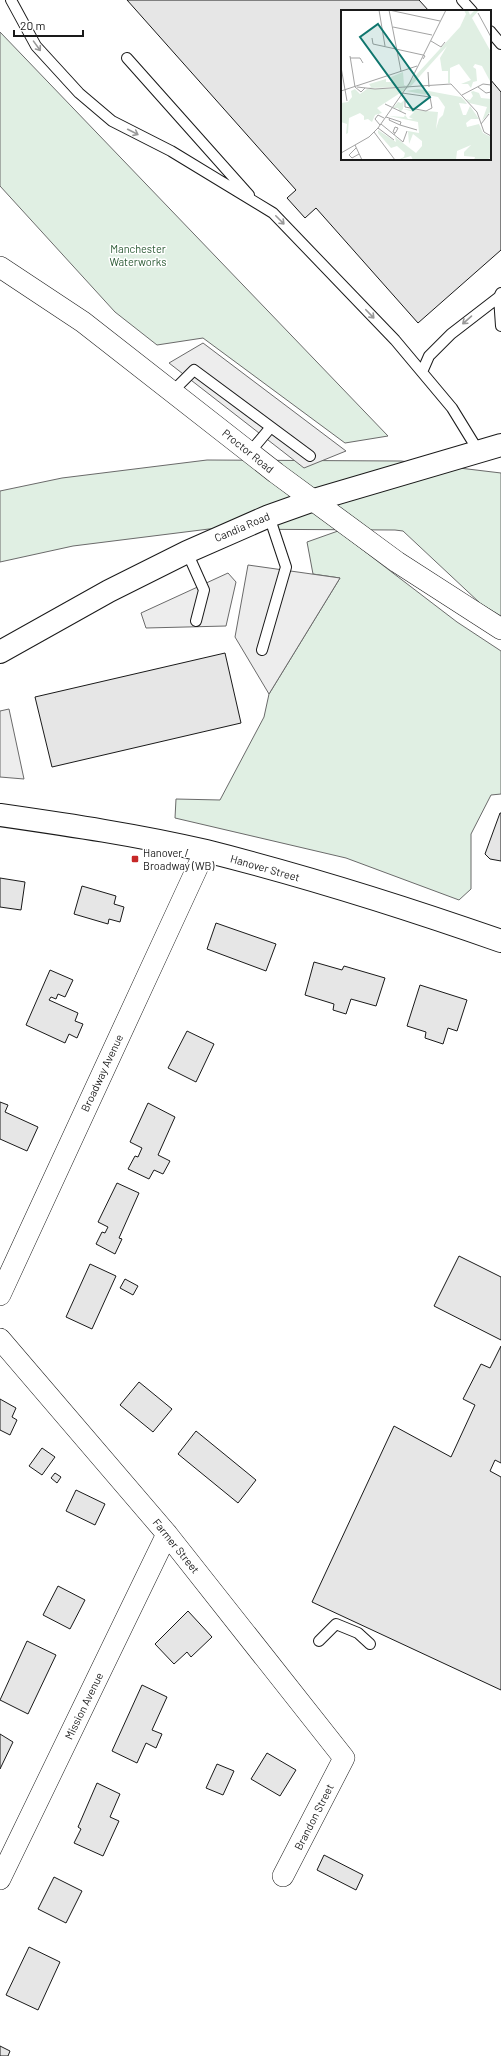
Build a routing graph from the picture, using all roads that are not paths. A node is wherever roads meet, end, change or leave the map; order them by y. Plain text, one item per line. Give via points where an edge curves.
1 (11, 0) edge
2 (462, 0) edge
3 (471, 10) edge
4 (491, 33) edge
5 (501, 44) edge
6 (126, 58) dead end
7 (257, 203) junction
8 (0, 267) edge
9 (500, 294) edge
10 (501, 326) edge
11 (422, 372) junction
12 (173, 391) junction
13 (271, 427) junction
14 (501, 445) edge
15 (250, 452) junction
16 (479, 452) junction
17 (310, 456) dead end
18 (314, 500) junction
19 (269, 516) junction
20 (187, 552) junction
21 (196, 621) dead end
22 (501, 629) edge
23 (262, 650) dead end
24 (0, 652) edge
25 (0, 815) edge
26 (205, 851) junction
27 (501, 941) edge
28 (0, 1295) edge
29 (0, 1340) edge
30 (167, 1534) junction
31 (319, 1641) dead end
32 (370, 1644) dead end
33 (344, 1758) joint
34 (283, 1876) dead end
35 (0, 1879) edge

1 -> 7 lane via 36,46 79,93 112,122 171,152
2 - 3 lane
4 - 5 lane
6 - 7 lane
7 -> 11 lane via 273,213 395,340
8 - 12 street, Proctor Road via 83,322
9 - 10 lane
9 -> 11 lane via 451,334 429,356
11 - 16 lane via 452,408
12 - 13 lane via 194,370
12 - 15 street, Proctor Road
13 - 15 lane
13 - 17 lane
14 - 16 main road, Candia Road
15 - 18 street, Proctor Road
16 - 18 main road, Candia Road
18 - 19 main road, Candia Road
18 - 22 street, Proctor Road via 398,562
19 - 20 main road, Candia Road
19 - 23 lane via 286,567
20 - 21 lane via 204,590
20 - 24 main road, Candia Road
25 - 26 main road, Hanover Street via 70,825
26 - 27 main road, Hanover Street via 372,898
26 - 28 street, Broadway Avenue
29 - 30 street, Farmer Street
30 - 33 street, Farmer Street
30 - 35 street, Mission Avenue
31 - 32 lane via 336,1624 358,1633
33 - 34 street, Brandon Street

